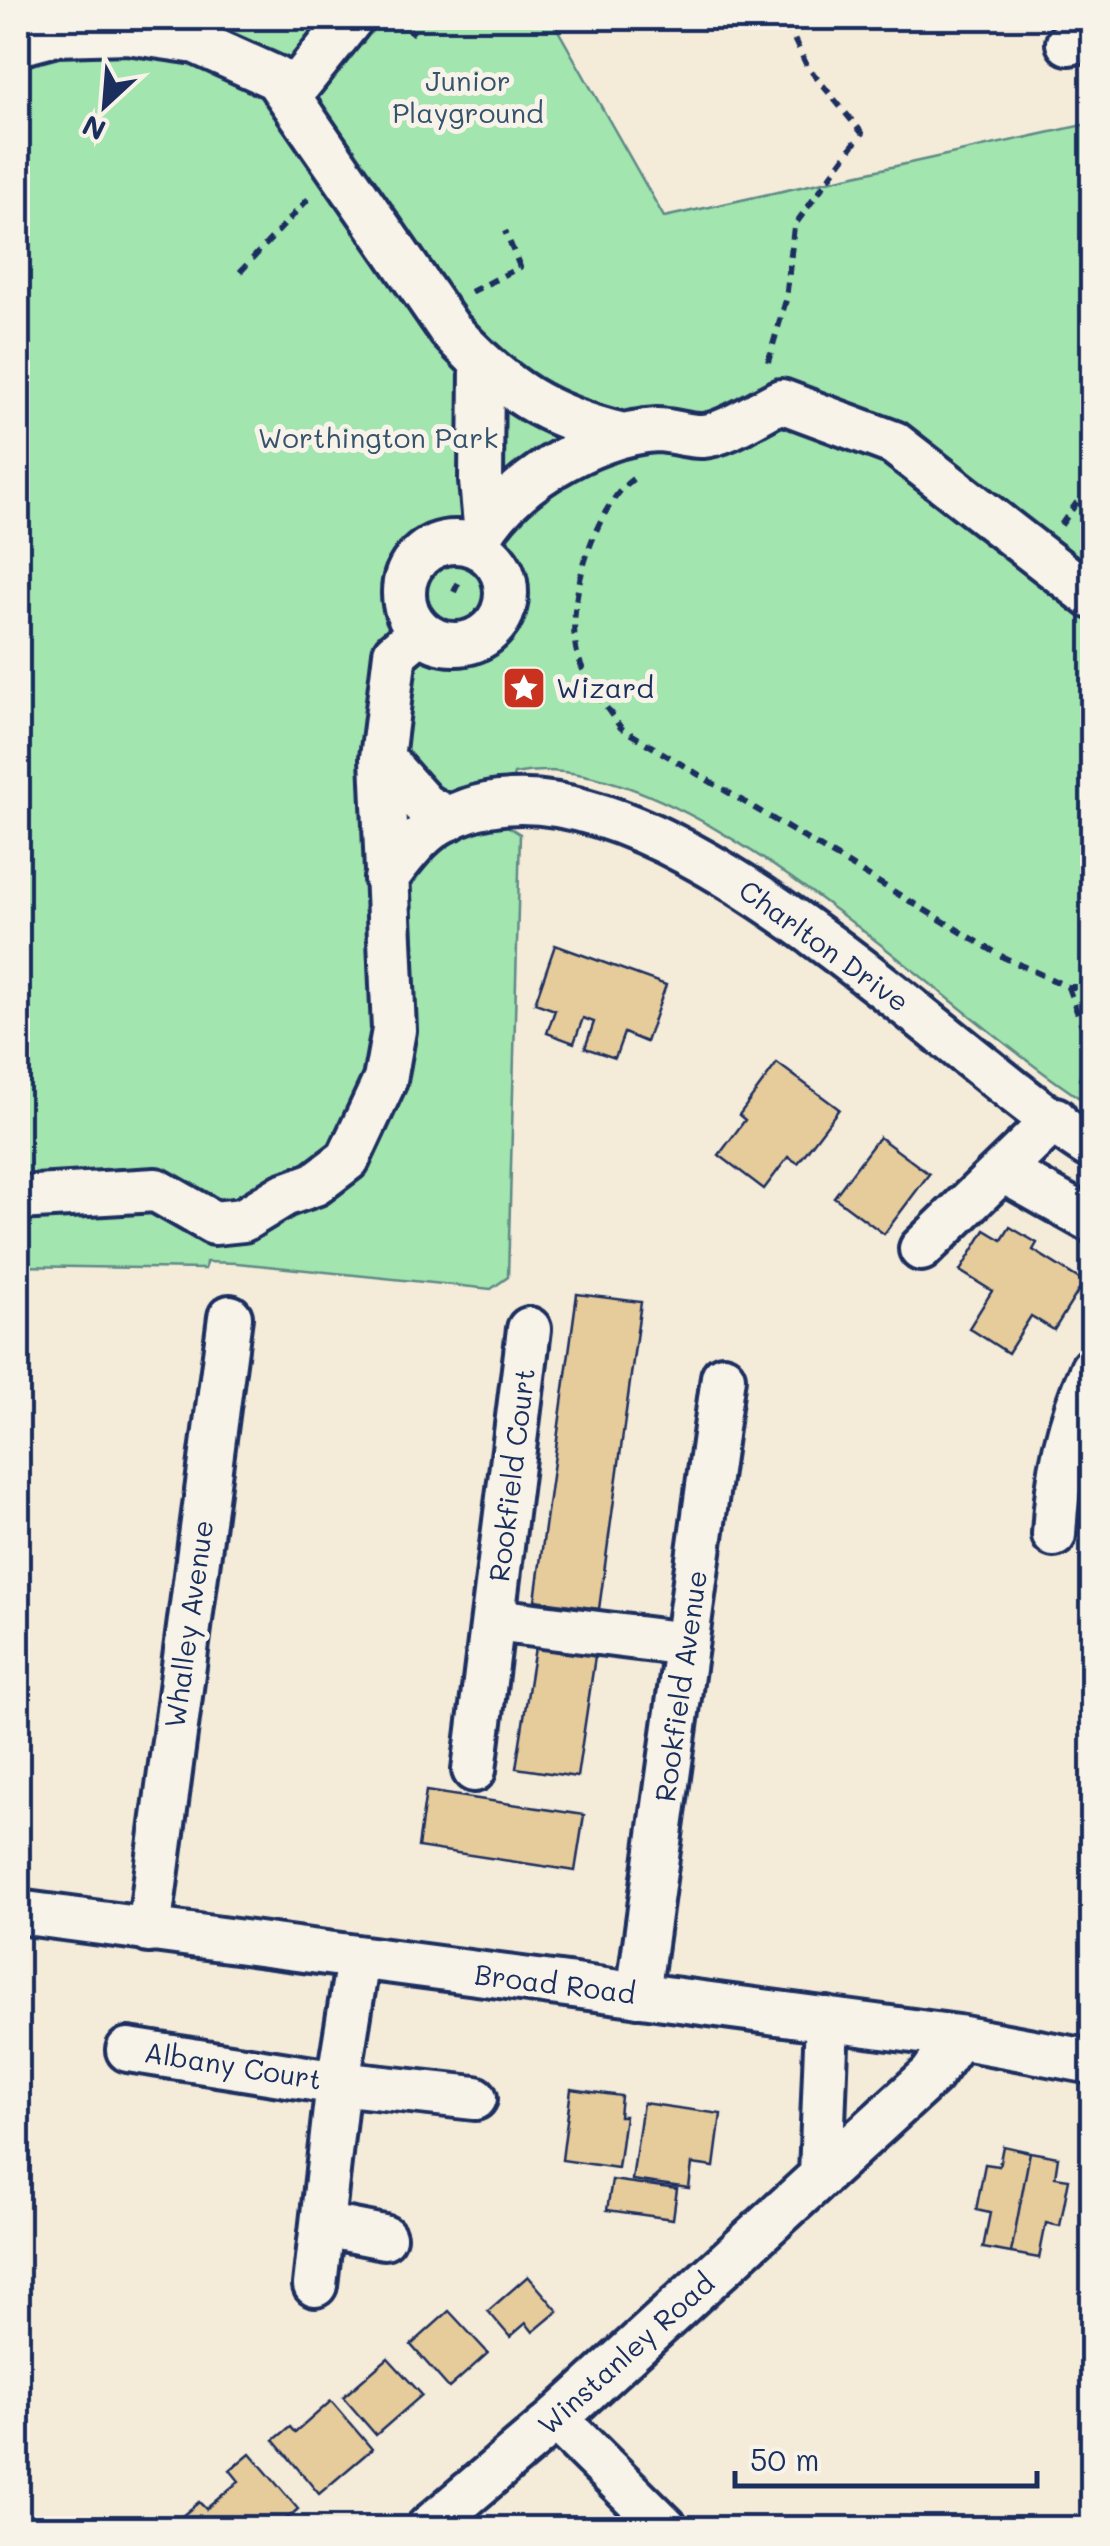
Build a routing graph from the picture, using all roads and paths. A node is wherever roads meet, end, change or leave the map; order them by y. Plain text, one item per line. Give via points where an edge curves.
1 (352, 18) edge
2 (395, 18) edge
3 (784, 18) edge
4 (414, 34) dead end
5 (18, 44) edge
6 (291, 94) junction
7 (339, 166) junction
8 (505, 231) dead end
9 (240, 272) dead end
10 (436, 310) junction
11 (482, 365) junction
12 (766, 367) dead end
13 (636, 451) junction
14 (1092, 468) edge
15 (1092, 476) edge
16 (481, 535) junction
17 (1092, 598) edge
18 (420, 632) junction
19 (382, 758) junction
20 (449, 819) junction
21 (386, 878) junction
22 (1068, 986) junction
23 (1092, 987) edge
24 (1081, 1085) dead end
25 (18, 1103) edge
26 (1055, 1119) junction
27 (1092, 1148) edge
28 (1005, 1172) junction
29 (21, 1198) edge
30 (1092, 1221) edge
31 (921, 1249) dead end
32 (230, 1318) dead end
33 (529, 1329) dead end
34 (1092, 1369) edge
35 (723, 1378) dead end
36 (1054, 1534) dead end
37 (495, 1620) junction
38 (686, 1644) junction
39 (474, 1770) dead end
40 (18, 1912) edge
41 (149, 1931) junction
42 (358, 1959) junction
43 (638, 1995) junction
44 (827, 2019) junction
45 (958, 2037) junction
46 (128, 2050) dead end
47 (1092, 2062) edge
48 (338, 2083) junction
49 (475, 2098) dead end
50 (821, 2176) junction
51 (323, 2225) junction
52 (384, 2237) dead end
53 (315, 2285) dead end
54 (556, 2419) junction
55 (428, 2528) edge
56 (666, 2528) edge

1 - 6 street
2 - 4 path
3 - 12 path via 807,66 862,134 794,226 779,336
5 - 6 street via 56,34 127,32 196,42 276,78
6 - 7 street
7 - 9 path
7 - 10 street
8 - 10 path via 520,267
10 - 11 street
11 - 13 street via 527,399
11 - 16 street
13 - 16 street via 560,463 511,494
13 - 17 street via 658,430 706,436 781,400 894,443
13 - 22 path via 576,591 573,623 577,654 621,728 932,917
14 - 15 path
16 - 18 street via 417,558 403,588
16 - 18 street via 502,571 505,607 498,622 469,643 451,645
18 - 19 street via 395,654
19 - 20 street via 424,805
19 - 21 street
20 - 21 street
20 - 26 street, Charlton Drive via 527,802 646,830 770,903
21 - 29 street via 394,1030 386,1080 348,1159 315,1184 243,1220 214,1223 156,1190
22 - 23 path
22 - 24 path via 1091,1050
25 - 29 path
26 - 27 street, Charlton Drive
26 - 28 street
28 - 30 street
28 - 31 street
32 - 41 street, Whalley Avenue
33 - 37 street, Rookfield Court
34 - 36 street via 1057,1477
35 - 38 street, Rookfield Avenue
37 - 38 street, Rookfield Court
37 - 39 street, Rookfield Court
38 - 43 street, Rookfield Avenue
40 - 41 street, Broad Road
41 - 42 street, Broad Road
42 - 43 street, Broad Road
42 - 48 street, Albany Court
43 - 44 street, Broad Road
44 - 45 street, Broad Road
44 - 50 street
45 - 47 street, Broad Road
45 - 50 street, Winstanley Road via 931,2075
46 - 48 street, Albany Court
48 - 49 street, Albany Court
48 - 51 street, Albany Court
50 - 54 street, Winstanley Road
51 - 52 street
51 - 53 street, Albany Court
54 - 55 street, Winstanley Road
54 - 56 street

